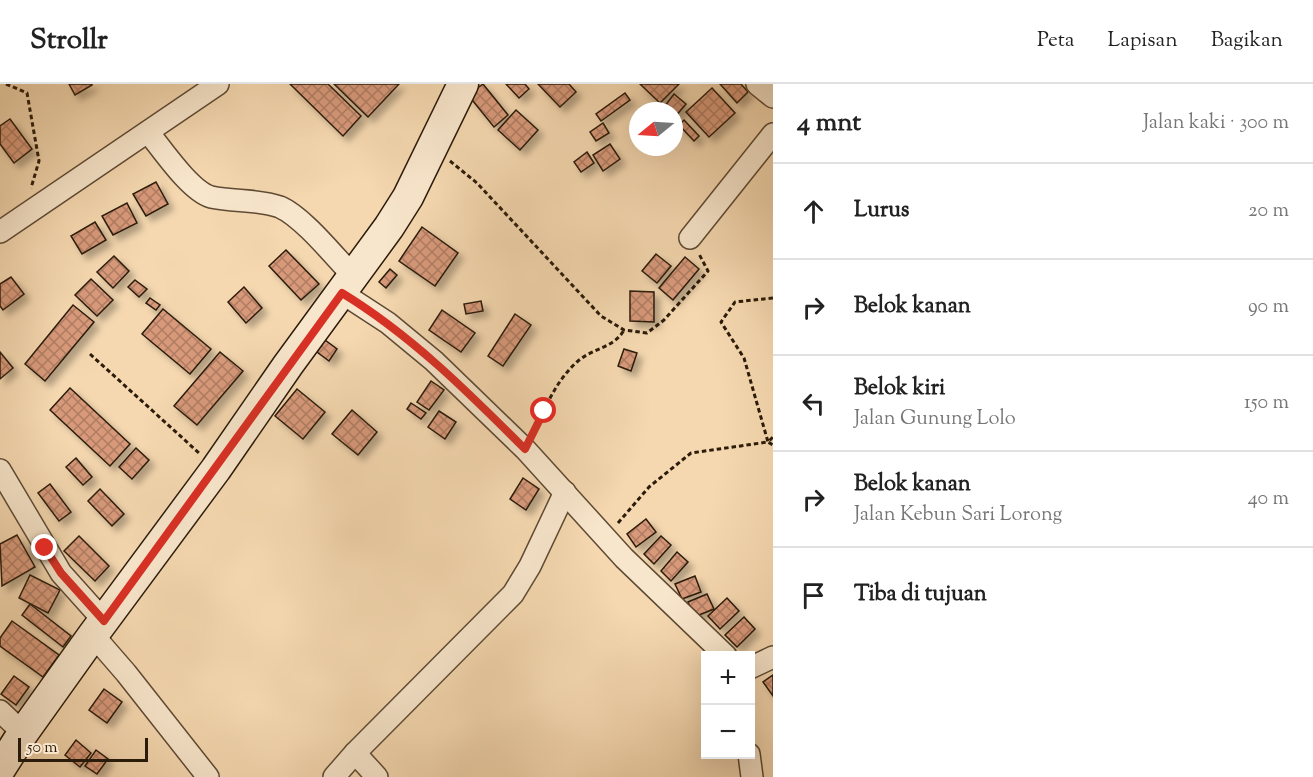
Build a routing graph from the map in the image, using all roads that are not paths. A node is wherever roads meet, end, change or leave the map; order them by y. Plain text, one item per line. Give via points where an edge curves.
1 (218, 84) edge
2 (463, 84) edge
3 (148, 132) junction
4 (773, 134) edge
5 (0, 232) edge
6 (690, 238) road end
7 (347, 285) junction
8 (0, 470) edge
9 (565, 492) junction
10 (98, 628) junction
11 (721, 651) edge
12 (773, 657) edge
13 (755, 666) edge
14 (0, 711) edge
15 (23, 732) junction
16 (355, 753) junction
17 (749, 759) edge
18 (0, 769) edge
19 (208, 777) edge
20 (334, 777) edge
21 (377, 777) edge
22 (752, 777) edge

1 - 3 street
2 - 7 street via 402,207
3 - 5 street
3 - 7 street via 185,176 209,196 281,208 317,237
4 - 6 street
7 - 9 street via 418,346
7 - 10 street
8 - 10 street
9 - 11 street via 624,558
9 - 16 street via 513,594
10 - 15 street
10 - 19 street via 126,673
12 - 13 street
14 - 15 street
15 - 18 street
16 - 20 street
16 - 21 street
17 - 22 street

